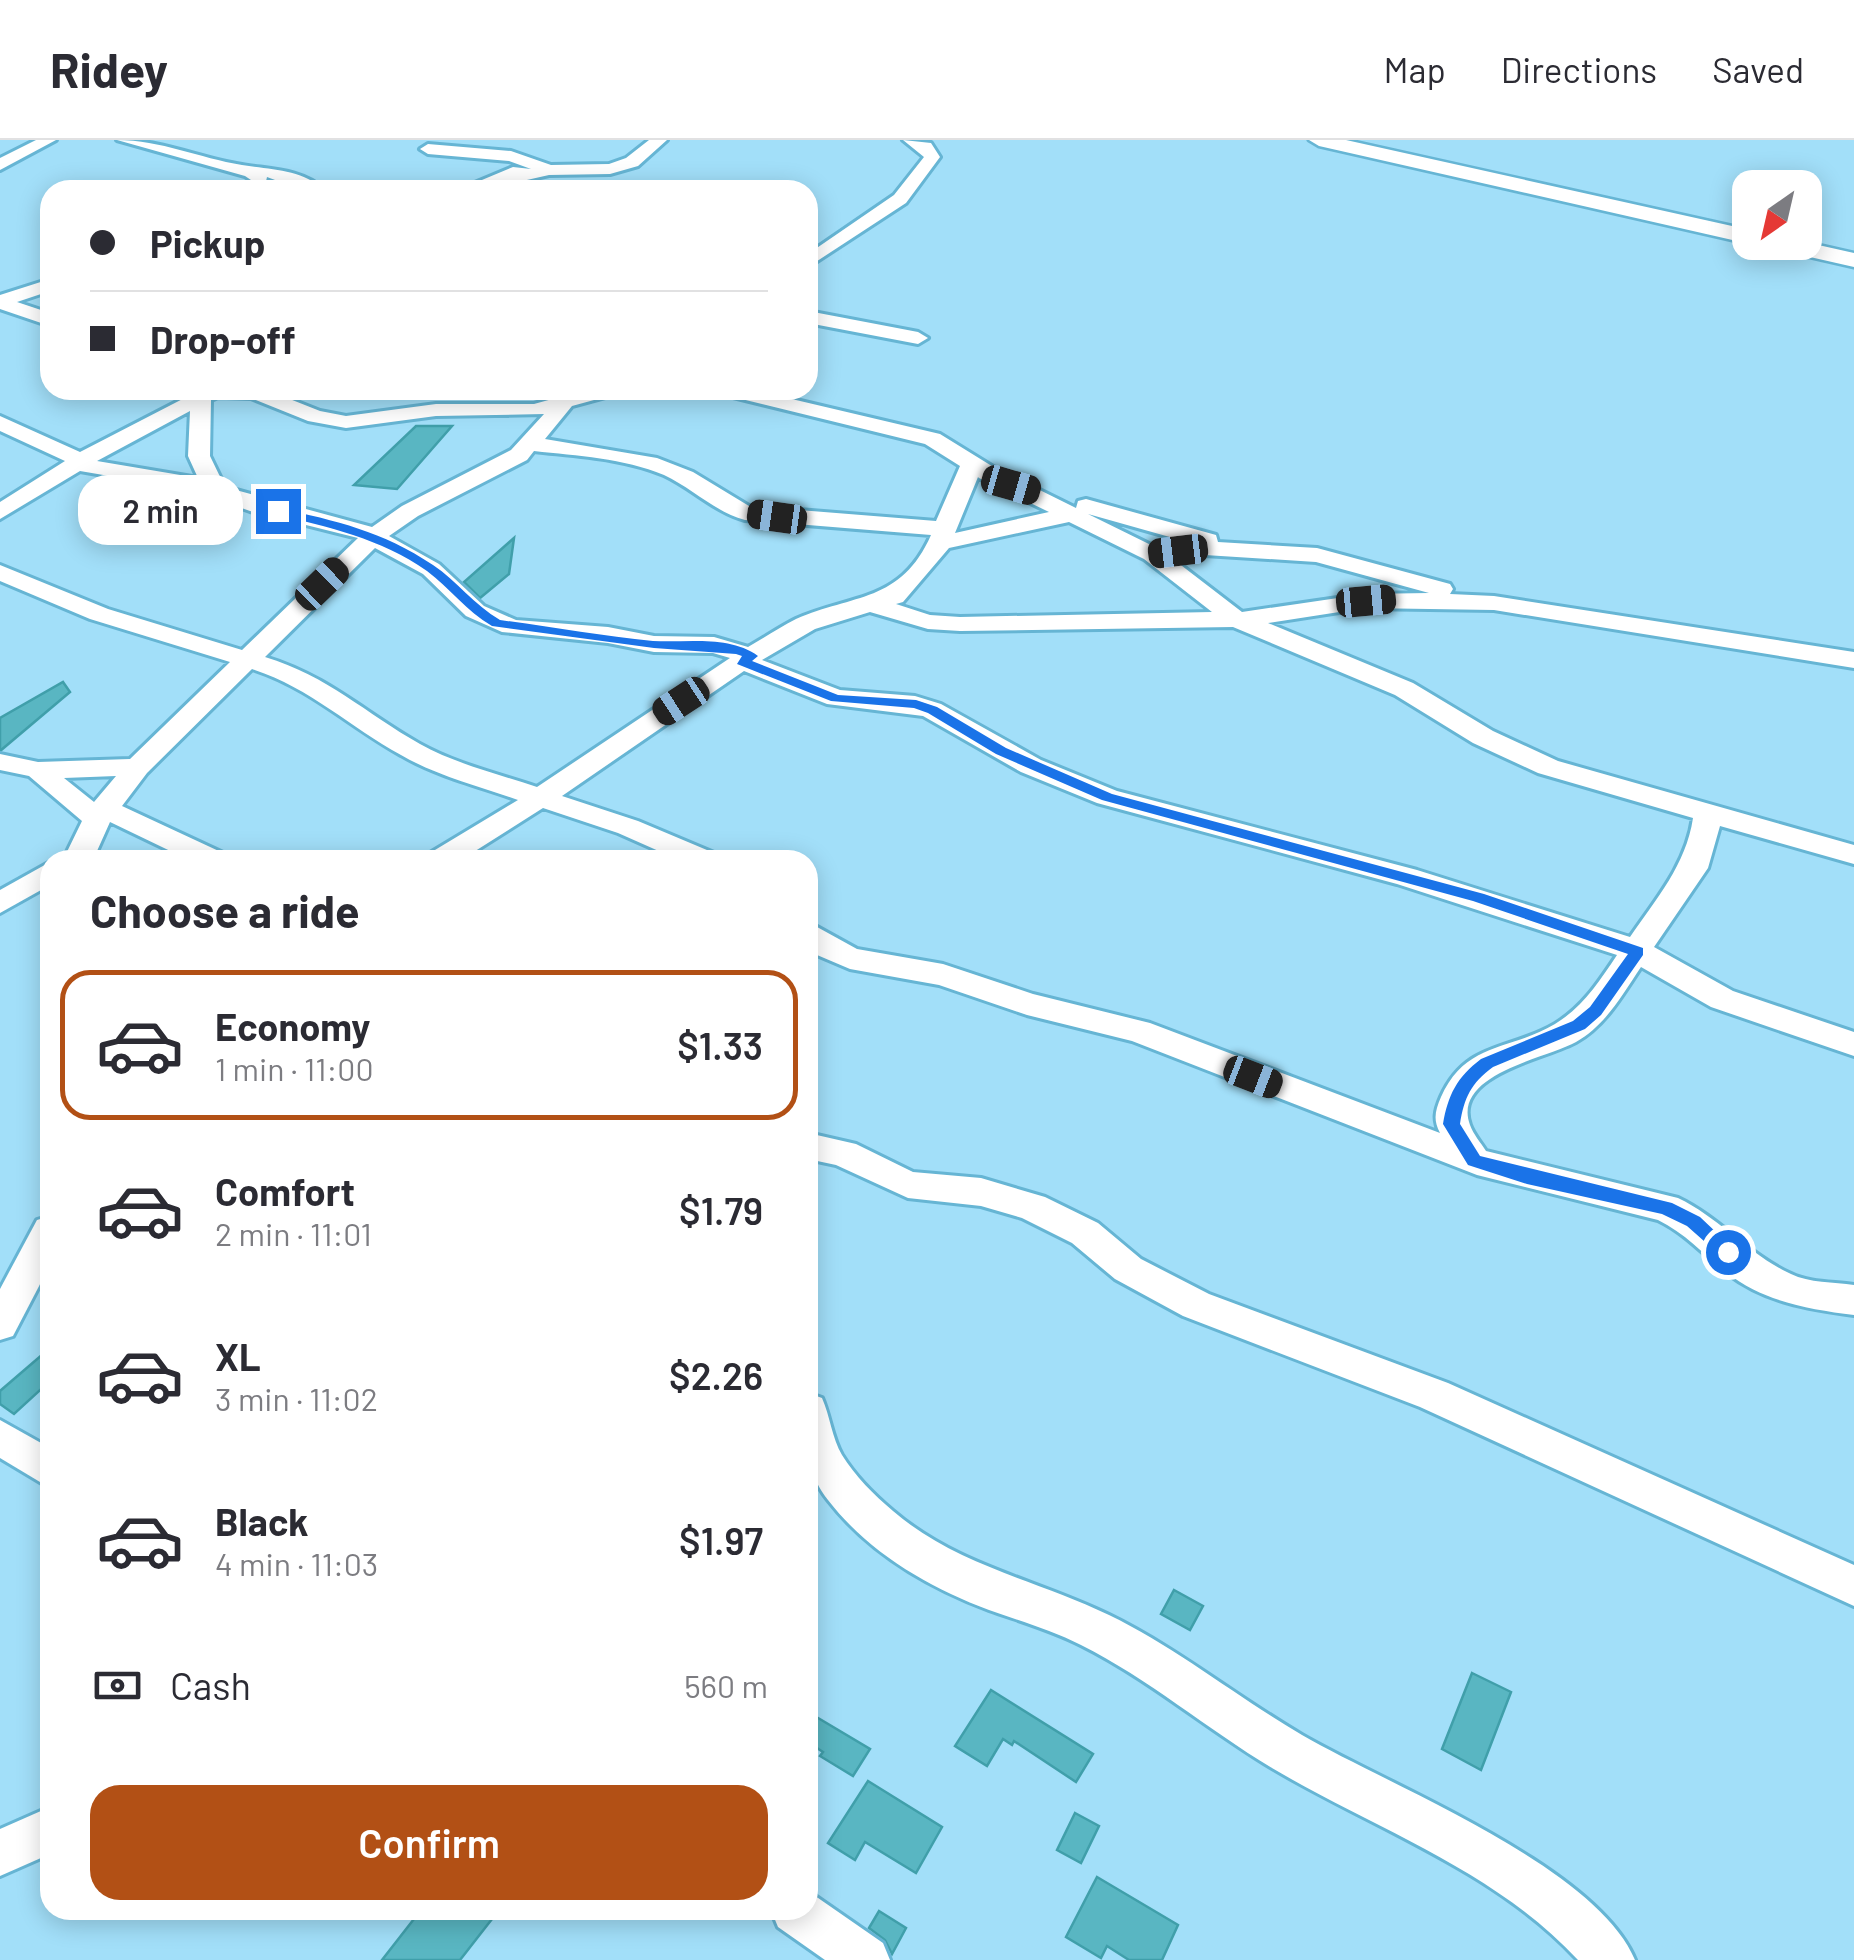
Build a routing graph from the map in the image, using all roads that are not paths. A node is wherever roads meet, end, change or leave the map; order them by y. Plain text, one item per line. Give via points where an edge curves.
1 (48, 140) edge
2 (125, 140) edge
3 (659, 140) edge
4 (911, 140) edge
5 (1320, 140) edge
6 (428, 150) dead end
7 (526, 160) junction
8 (0, 165) edge
9 (245, 170) junction
10 (548, 170) junction
11 (259, 180) edge
12 (295, 180) edge
13 (503, 180) joint
14 (1732, 233) edge
15 (1822, 253) edge
16 (818, 255) edge
17 (1854, 260) edge
18 (40, 287) edge
19 (0, 301) edge
20 (40, 316) edge
21 (818, 319) edge
22 (918, 338) dead end
23 (197, 400) edge
24 (209, 400) edge
25 (274, 400) edge
26 (580, 400) edge
27 (772, 400) edge
28 (562, 406) junction
29 (0, 422) edge
30 (532, 444) junction
31 (80, 462) junction
32 (972, 464) junction
33 (1011, 485) junction
34 (215, 490) junction
35 (2, 513) edge
36 (1070, 515) junction
37 (372, 536) junction
38 (942, 536) junction
39 (1236, 548) junction
40 (1152, 554) junction
41 (0, 572) edge
42 (1494, 603) junction
43 (876, 606) junction
44 (1236, 619) junction
45 (246, 656) junction
46 (747, 658) junction
47 (1854, 660) edge
48 (0, 762) edge
49 (137, 767) junction
50 (38, 770) junction
51 (536, 800) junction
52 (1708, 810) junction
53 (100, 814) junction
54 (80, 850) edge
55 (188, 850) edge
56 (464, 850) edge
57 (681, 850) edge
58 (1854, 855) edge
59 (40, 878) edge
60 (0, 903) edge
61 (818, 941) edge
62 (1637, 952) junction
63 (1854, 1044) edge
64 (818, 1148) edge
65 (1474, 1160) junction
66 (40, 1249) edge
67 (1854, 1300) edge
68 (0, 1325) edge
69 (0, 1437) edge
70 (818, 1460) edge
71 (40, 1463) edge
72 (1854, 1586) edge
73 (40, 1835) edge
74 (0, 1853) edge
75 (809, 1920) edge
76 (866, 1960) edge
77 (1611, 1960) edge

1 - 8 street
2 - 9 street
3 - 10 street via 632,162 610,169
4 - 16 street via 932,157 914,186
5 - 14 street
6 - 7 street
7 - 10 street
7 - 13 street
9 - 11 street
9 - 12 street
10 - 13 street
15 - 17 street
18 - 19 street
19 - 20 street
21 - 22 street
23 - 31 street
24 - 34 street via 199,456
25 - 28 street via 346,422 436,410
26 - 28 street
27 - 32 street via 921,434
28 - 30 street
29 - 31 street
30 - 37 street
30 - 38 street via 621,456 669,471 745,513
31 - 34 street
31 - 35 street
32 - 33 street
32 - 38 street
33 - 36 street
33 - 39 street
34 - 37 street
36 - 38 street
36 - 40 street
37 - 45 street
37 - 46 street via 432,569 496,623 714,646
38 - 43 street via 901,592
39 - 40 street
39 - 42 street via 1332,558
40 - 44 street
41 - 45 street via 100,614
42 - 44 street via 1388,600
42 - 47 street
43 - 44 street via 944,624
43 - 46 street via 806,624
44 - 52 street via 1379,678 1548,767
45 - 49 street
45 - 51 street via 342,702 409,750
46 - 51 street
46 - 62 street via 836,698 932,710 1016,758 1107,797 1478,898
48 - 50 street
49 - 50 street
49 - 53 street
50 - 53 street
51 - 56 street
51 - 57 street
52 - 58 street
52 - 62 street via 1693,868
53 - 54 street
53 - 55 street
59 - 60 street
61 - 65 street via 850,958 943,975 1139,1031
62 - 63 street via 1722,999
62 - 65 street via 1579,1025 1487,1063 1464,1084 1452,1124
64 - 72 street via 844,1152 908,1185 981,1192 1033,1207 1196,1305 1434,1395
65 - 67 street via 1666,1208 1778,1285
66 - 68 street
69 - 71 street
70 - 77 street via 872,1518 934,1564 1108,1636 1290,1753 1495,1862 1564,1912
73 - 74 street
75 - 76 street

